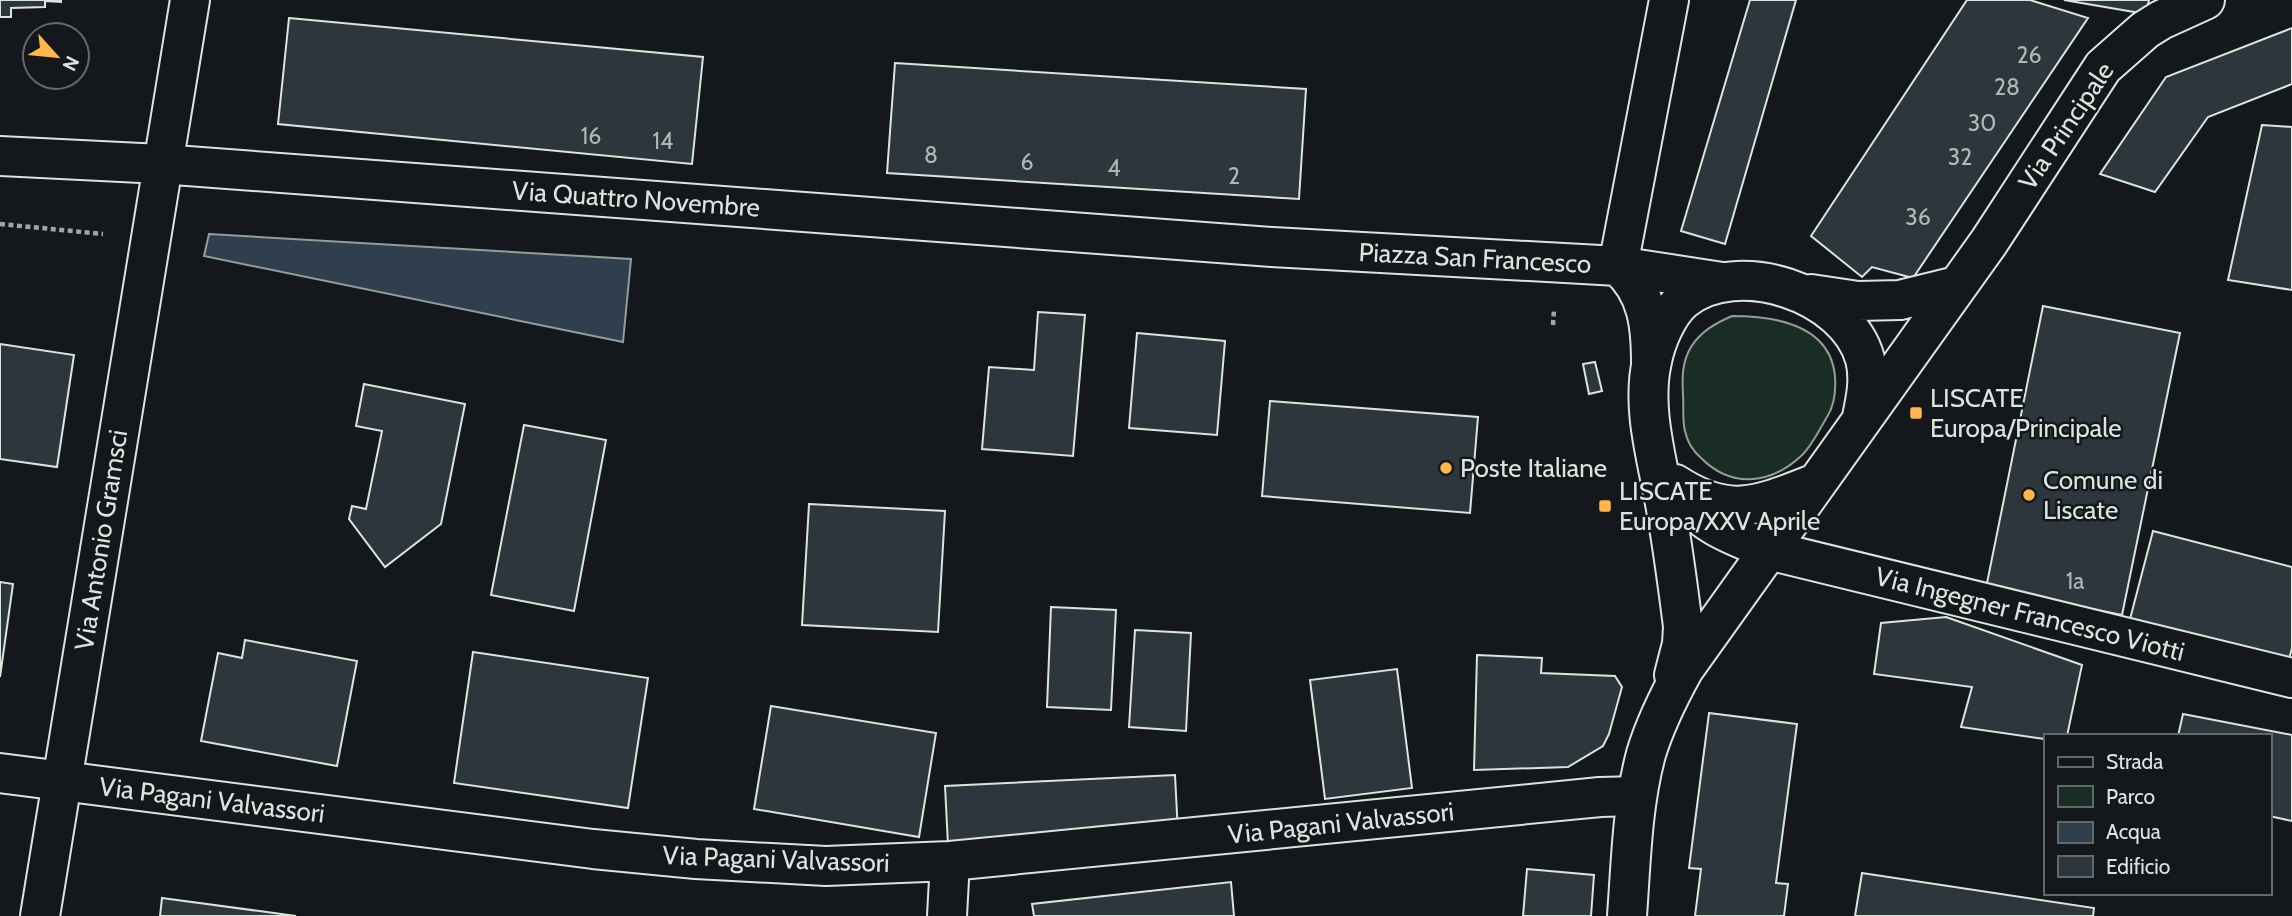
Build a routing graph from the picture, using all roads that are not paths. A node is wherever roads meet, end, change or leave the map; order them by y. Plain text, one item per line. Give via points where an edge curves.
1 (190, 0) edge
2 (1669, 0) edge
3 (2205, 0) edge
4 (0, 156) edge
5 (162, 164) junction
6 (1272, 247) joint
7 (1618, 267) junction
8 (1722, 282) junction
9 (1957, 286) junction
10 (1794, 292) junction
11 (1651, 363) junction
12 (1862, 418) junction
13 (1666, 472) junction
14 (1816, 483) junction
15 (1768, 550) junction
16 (2292, 678) edge
17 (1667, 700) junction
18 (0, 773) edge
19 (62, 780) junction
20 (1637, 796) junction
21 (950, 861) junction
22 (40, 916) edge
23 (947, 916) edge
24 (1627, 916) edge

1 - 5 street, Via Antonio Gramsci
2 - 7 street, Piazza San Francesco
3 - 9 street, Via Principale via 2145,30 2103,67
4 - 5 street, Via Quattro Novembre
5 - 6 street, Via Quattro Novembre
5 - 19 street, Via Antonio Gramsci
6 - 7 street, Piazza San Francesco
7 - 8 street
7 - 11 street via 1646,307
8 - 10 street via 1761,282
8 - 11 street via 1683,300 1664,327
9 - 10 street via 1900,300 1858,301
9 - 12 street, Via Principale
10 - 12 street via 1832,310 1860,345 1868,390
11 - 13 street via 1653,440
12 - 14 street
13 - 14 street via 1689,493 1729,507 1769,502
13 - 15 street, Via Ingegner Francesco Viotti via 1696,513
13 - 17 street via 1683,625
14 - 15 street
15 - 16 street, Via Ingegner Francesco Viotti
15 - 17 street
17 - 20 street via 1647,752
18 - 19 street, Via Pagani Valvassori
19 - 21 street, Via Pagani Valvassori via 696,859 825,866
19 - 22 street, Via Antonio Gramsci
20 - 21 street, Via Pagani Valvassori
20 - 24 street
21 - 23 street

